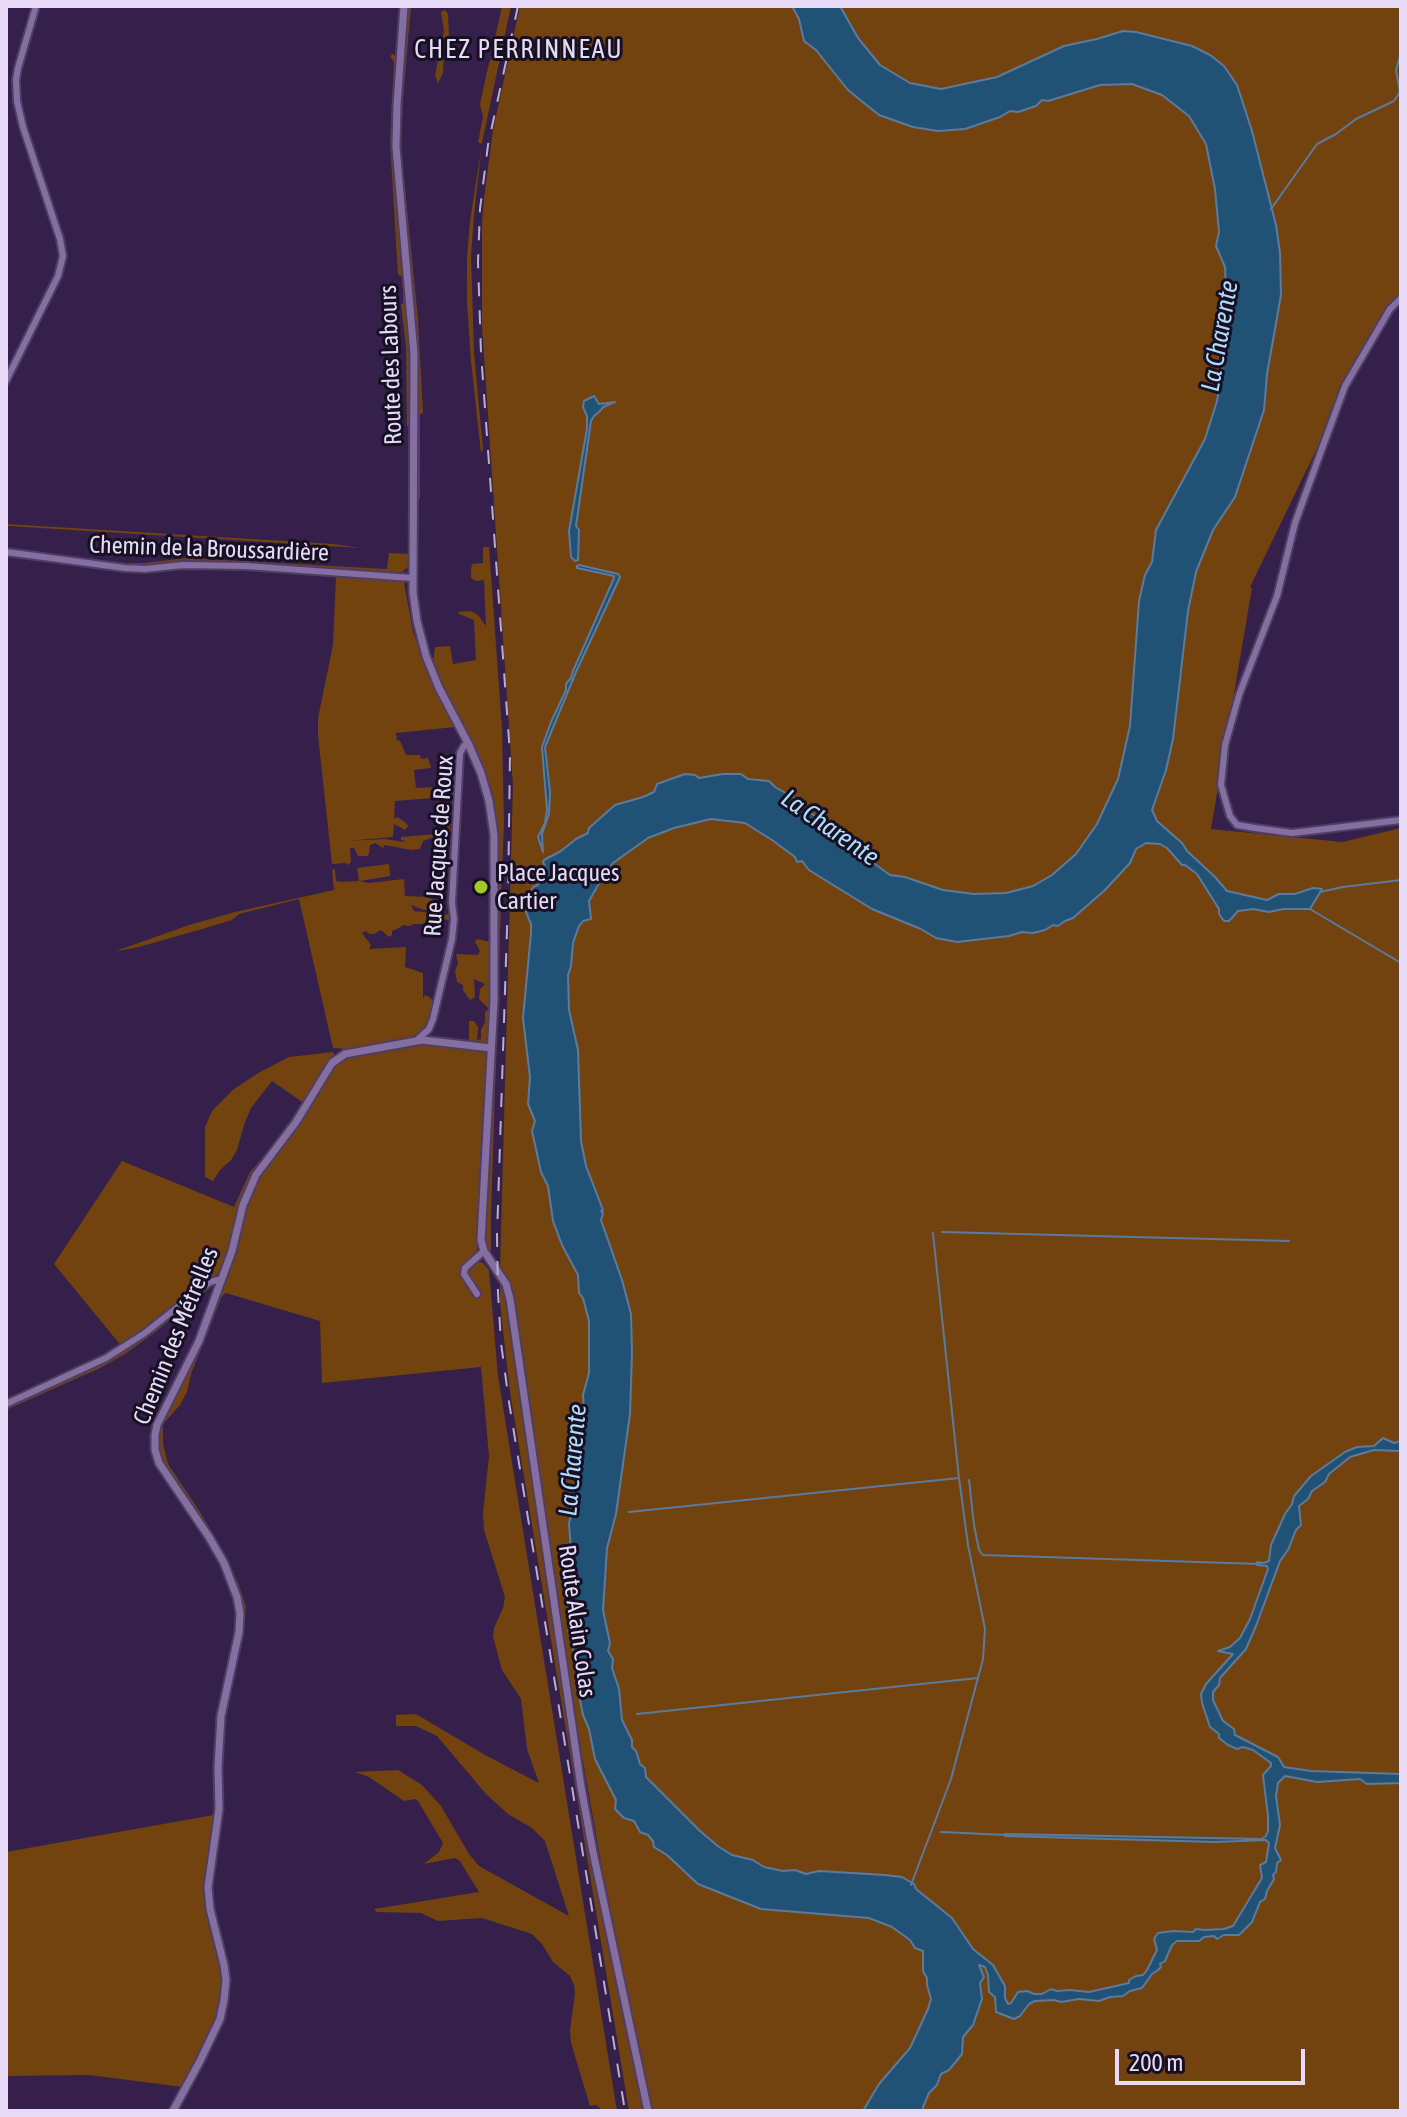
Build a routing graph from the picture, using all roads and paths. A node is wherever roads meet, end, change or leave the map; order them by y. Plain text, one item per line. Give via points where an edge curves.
1 (36, 6) edge
2 (404, 6) edge
3 (1401, 298) edge
4 (6, 381) edge
5 (6, 552) edge
6 (412, 578) junction
7 (468, 743) junction
8 (1401, 820) edge
9 (416, 1041) junction
10 (491, 1048) junction
11 (484, 1251) junction
12 (222, 1279) junction
13 (477, 1294) dead end
14 (6, 1404) edge
15 (173, 2111) edge
16 (648, 2111) edge

1 - 4 street via 18,68 17,101 63,256
2 - 6 street, Route des Labours via 396,147 414,354
3 - 8 street via 1345,386 1239,695 1221,785 1237,825 1292,833
5 - 6 street, Chemin de la Broussardière via 125,568 246,566
6 - 7 street, Route des Labours via 422,643
7 - 9 street, Rue Jacques de Roux via 460,753 452,939 433,1019
7 - 10 street via 486,788 494,835
9 - 10 street, Chemin des Métrelles
9 - 12 street, Chemin des Métrelles via 345,1054 332,1063 256,1175
10 - 11 street
11 - 13 street via 464,1274
11 - 16 street, Route Alain Colas via 510,1299 581,1787
12 - 14 street via 210,1282 106,1358
12 - 15 street, Chemin des Métrelles via 155,1435 159,1463 224,1563 240,1613 221,1716 219,1809 208,1887 224,1965 224,2000 220,2019

